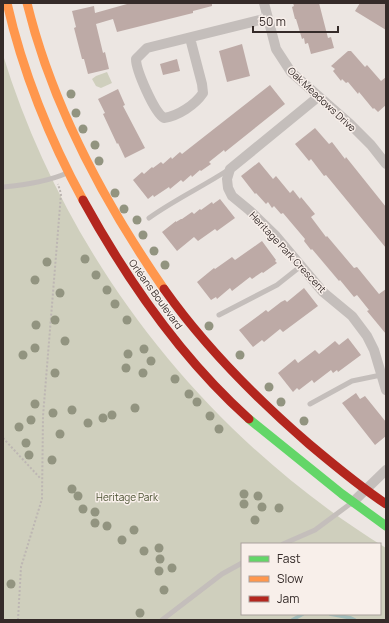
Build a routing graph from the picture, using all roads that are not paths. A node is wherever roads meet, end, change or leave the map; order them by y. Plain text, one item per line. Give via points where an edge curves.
1 (7, 3) edge
2 (27, 3) edge
3 (264, 3) edge
4 (268, 18) junction
5 (190, 38) junction
6 (318, 97) junction
7 (386, 164) edge
8 (230, 169) junction
9 (68, 172) junction
10 (3, 187) edge
11 (149, 218) dead end
12 (301, 266) junction
13 (219, 315) dead end
14 (381, 375) junction
15 (386, 390) edge
16 (310, 404) dead end
17 (386, 470) edge
18 (365, 489) junction
19 (353, 502) junction
20 (386, 504) edge
21 (386, 526) edge
22 (285, 543) edge
23 (241, 563) edge
24 (162, 620) edge

1 - 9 main road, Orléans Boulevard via 25,67 46,124
2 - 18 main road, Orléans Boulevard via 39,50 71,129 111,208 152,274 210,348 253,394
3 - 4 street, Oak Meadows Drive
4 - 5 street
4 - 6 street, Oak Meadows Drive via 282,61
5 - 5 street via 147,48 136,59 137,70 157,113 164,118 176,114 198,100 203,93
6 - 7 street, Oak Meadows Drive via 355,130
6 - 8 street
8 - 11 lane
8 - 12 street, Heritage Park Crescent via 227,179 232,196 275,235
9 - 10 lane via 56,178
9 - 19 main road, Orléans Boulevard via 129,278 198,366 269,437
12 - 13 lane via 277,285
12 - 14 street, Heritage Park Crescent via 324,292 352,316 367,336
14 - 15 street, Heritage Park Crescent
14 - 16 lane via 352,381
17 - 18 street
18 - 19 street
18 - 20 main road, Orléans Boulevard
19 - 21 main road, Orléans Boulevard
19 - 22 lane via 315,530
23 - 24 lane

